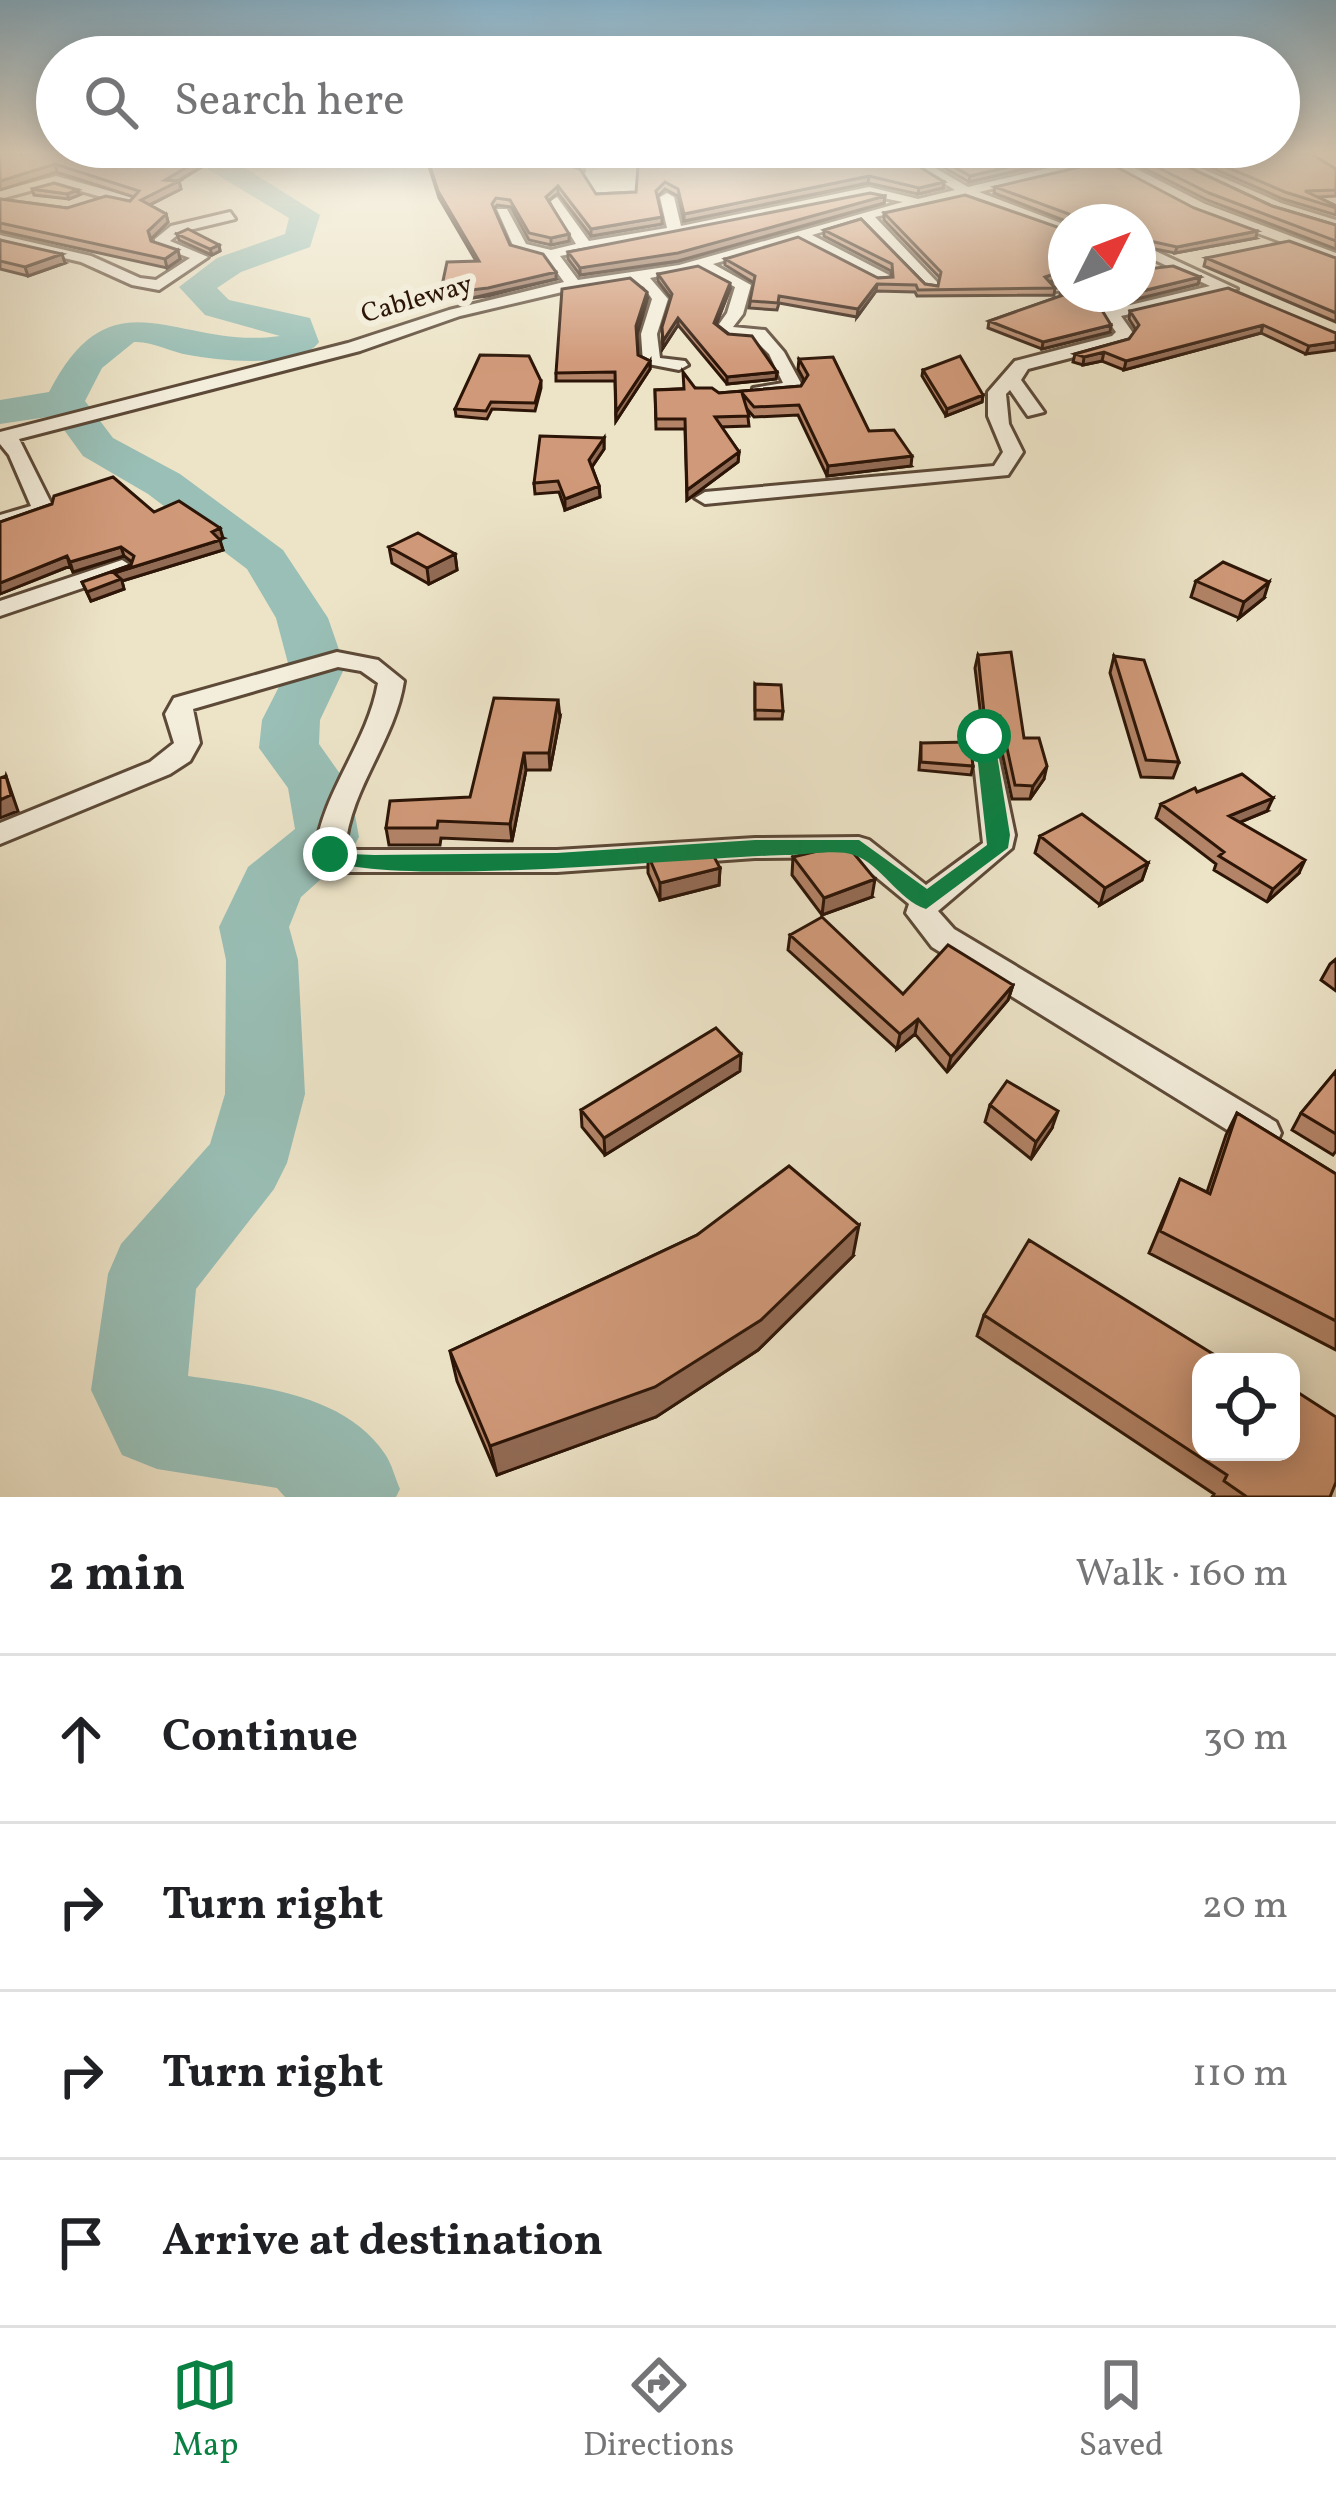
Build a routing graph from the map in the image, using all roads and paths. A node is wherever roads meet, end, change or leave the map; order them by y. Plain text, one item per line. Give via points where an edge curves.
1 (197, 224) edge
2 (508, 224) edge
3 (571, 224) edge
4 (673, 224) edge
5 (710, 224) edge
6 (837, 224) edge
7 (873, 224) edge
8 (1241, 224) edge
9 (675, 231) junction
10 (802, 235) junction
11 (0, 238) edge
12 (1283, 241) junction
13 (585, 246) junction
14 (1252, 249) edge
15 (551, 254) junction
16 (1156, 256) edge
17 (1215, 257) edge
18 (1336, 259) edge
19 (702, 264) junction
20 (1174, 265) junction
21 (1156, 267) edge
22 (633, 276) junction
23 (884, 278) edge
24 (574, 285) junction
25 (932, 285) edge
26 (1225, 287) junction
27 (1244, 295) edge
28 (679, 365) dead end
29 (1012, 380) junction
30 (744, 393) edge
31 (1035, 412) dead end
32 (3, 437) edge
33 (705, 498) dead end
34 (0, 522) edge
35 (122, 567) edge
36 (0, 609) edge
37 (984, 736) dead end
38 (0, 834) edge
39 (926, 901) junction
40 (1284, 1147) edge

1 - 11 street via 160,242 201,257 159,285
2 - 15 street via 520,248
3 - 13 street
4 - 9 street
5 - 9 street
6 - 10 street, Cableway
7 - 25 street
8 - 12 street
9 - 13 street
10 - 19 street, Cableway
10 - 23 street
12 - 14 street
12 - 18 street
13 - 15 street
15 - 24 street
16 - 20 street
17 - 20 street
19 - 22 street, Cableway
19 - 30 street via 742,285 729,332 759,334 793,377 794,387
20 - 21 street
20 - 26 street
22 - 24 street, Cableway
22 - 28 street via 660,299 649,334 652,363
24 - 32 street, Cableway
26 - 27 street
26 - 29 street via 1111,314 1125,333 1118,340 1021,365
29 - 31 street
29 - 33 street via 995,404 1013,452 1001,471
32 - 34 street via 23,453 30,495 44,508
35 - 36 street
37 - 39 street via 997,848
38 - 39 street via 181,755 188,743 178,714 184,704 337,659 369,665 392,682 381,728 337,806 330,854 347,861 859,847
39 - 40 street via 922,913 944,938

